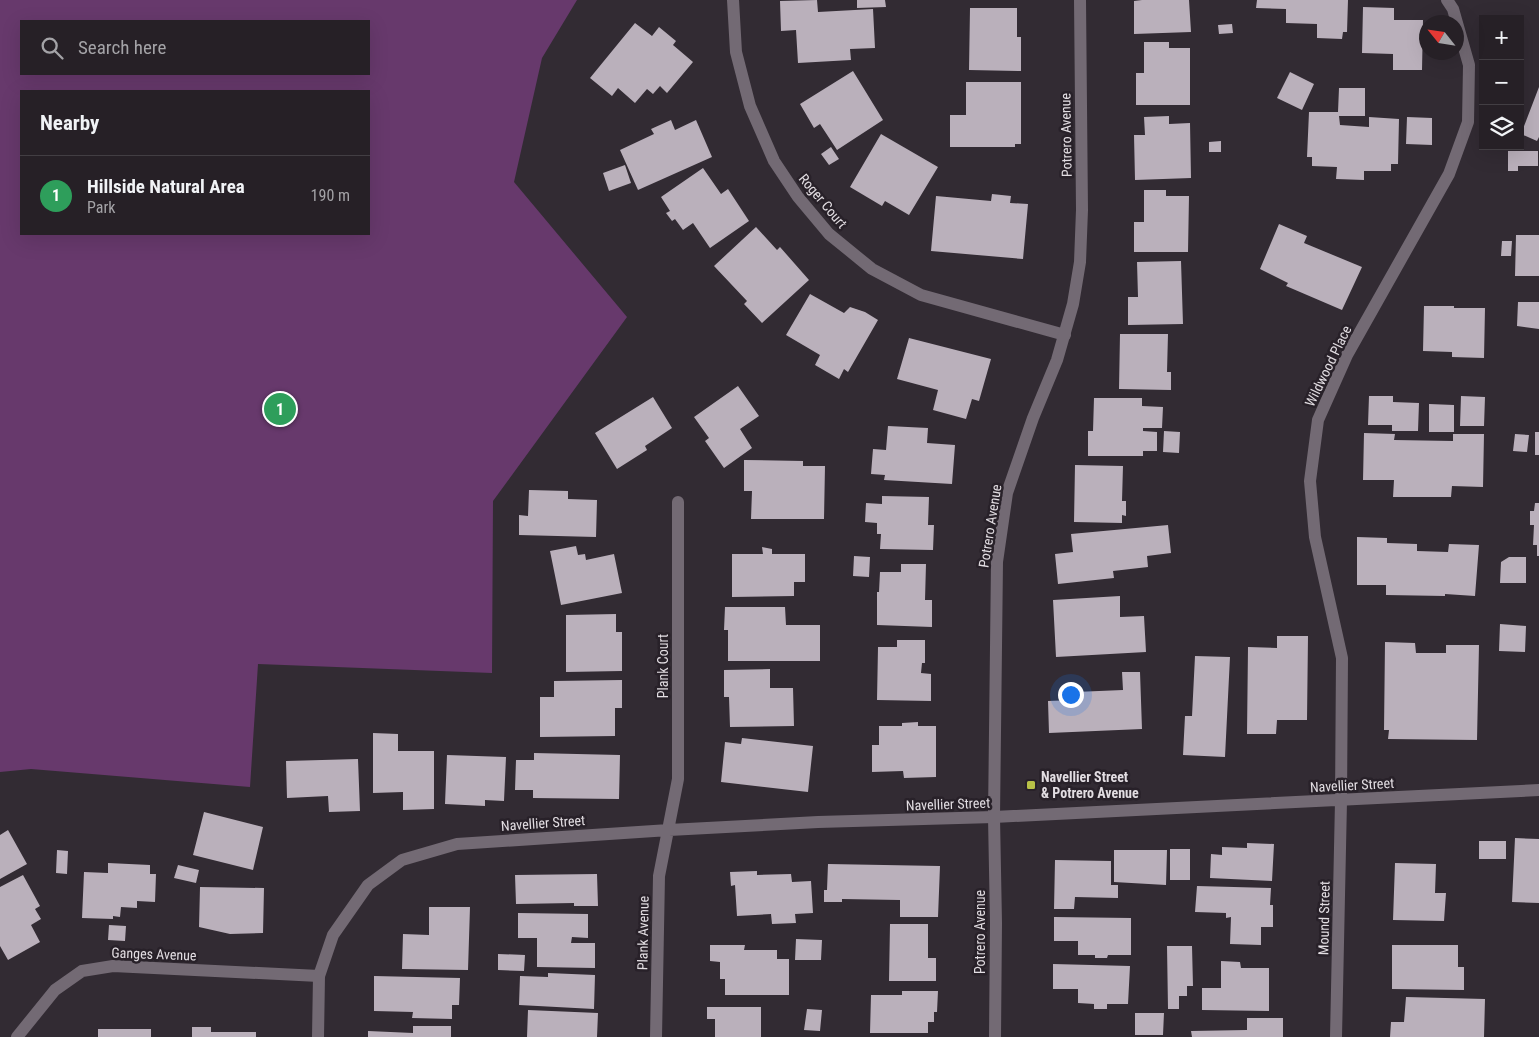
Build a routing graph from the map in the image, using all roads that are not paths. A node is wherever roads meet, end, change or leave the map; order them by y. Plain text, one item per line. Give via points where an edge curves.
1 (734, 0) edge
2 (1080, 0) edge
3 (1447, 0) edge
4 (1065, 335) junction
5 (678, 502) dead end
6 (1539, 790) edge
7 (1341, 801) junction
8 (994, 817) junction
9 (669, 830) junction
10 (319, 976) junction
11 (17, 1037) edge
12 (318, 1037) edge
13 (656, 1037) edge
14 (995, 1037) edge
15 (1336, 1037) edge

1 - 4 street, Roger Court via 736,52 750,106 774,161 798,198 829,234 872,269 921,295
2 - 4 street, Potrero Avenue via 1082,219 1074,304
3 - 7 street, Wildwood Place via 1453,9 1470,65 1468,122 1449,174 1347,355 1318,420 1310,481 1315,537 1342,658
4 - 8 street, Potrero Avenue via 1007,493 997,562
5 - 9 street, Plank Court via 678,779
6 - 7 street, Navellier Street
7 - 8 street, Navellier Street
7 - 15 street, Mound Street
8 - 9 street, Navellier Street
8 - 14 street, Potrero Avenue
9 - 10 street, Navellier Street via 457,844 402,860 368,885 333,935
9 - 13 street, Plank Avenue via 659,876
10 - 11 street, Ganges Avenue via 113,966 82,971 55,990
10 - 12 street, Navellier Street

